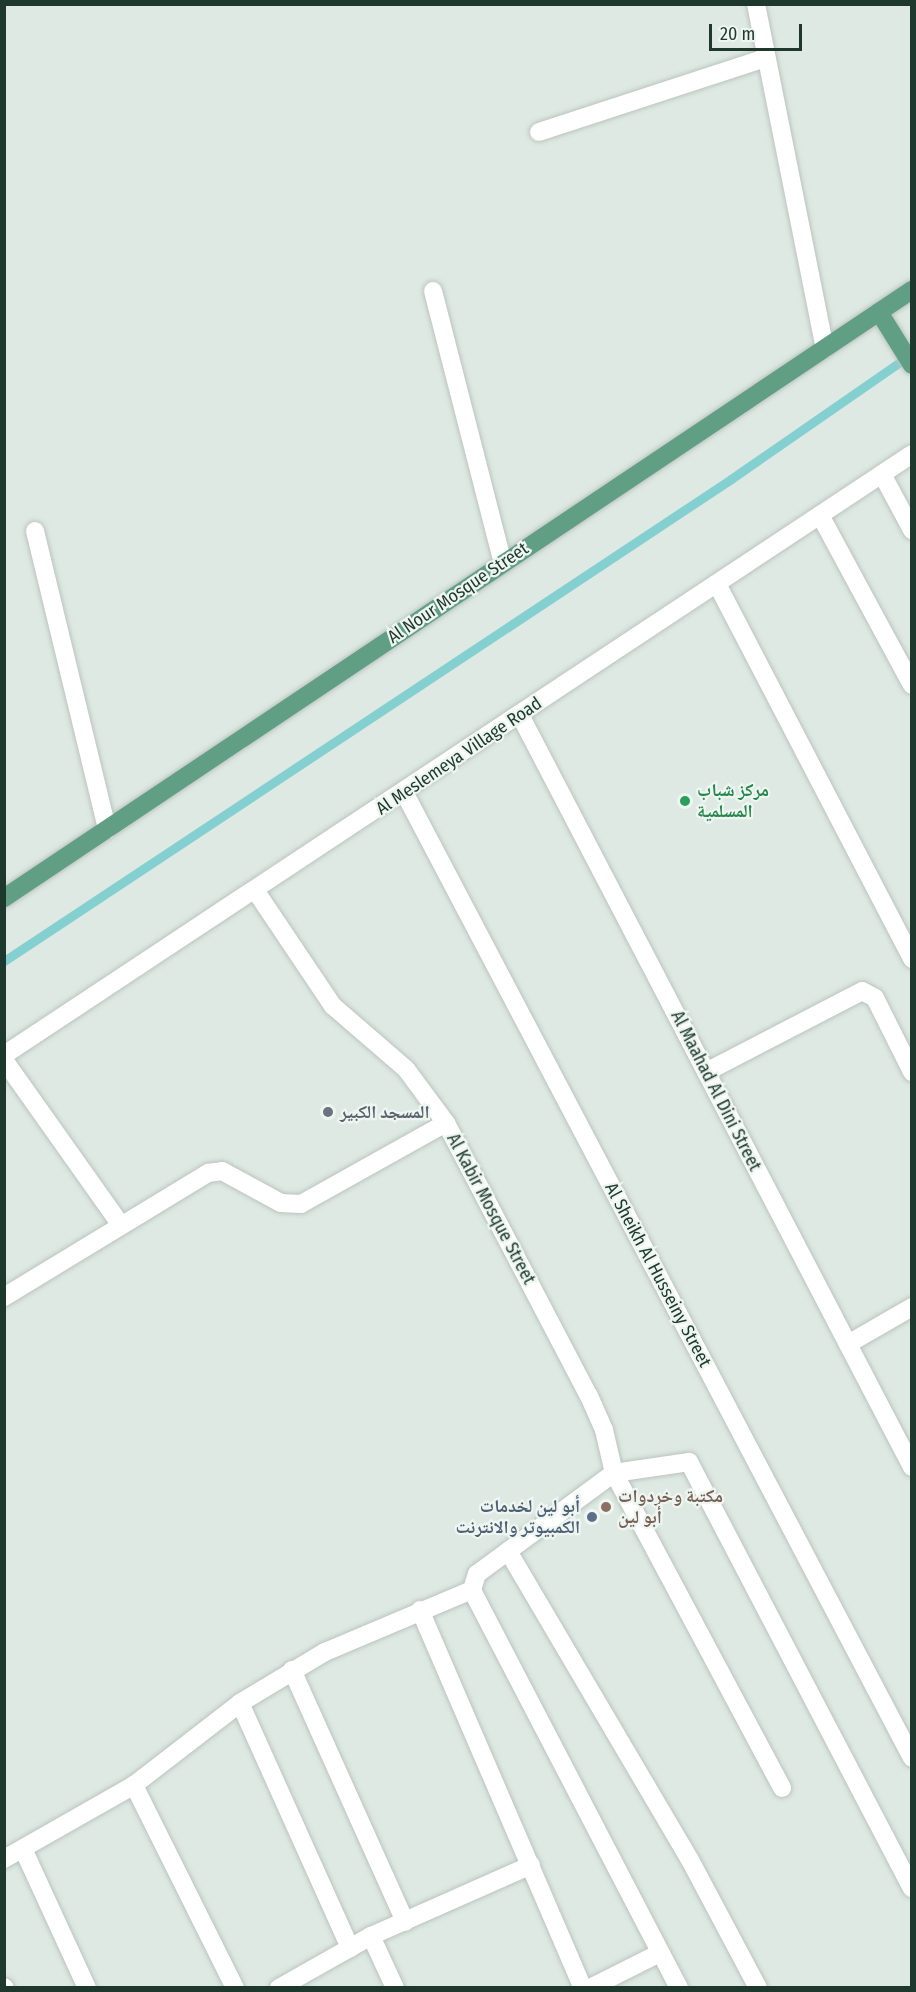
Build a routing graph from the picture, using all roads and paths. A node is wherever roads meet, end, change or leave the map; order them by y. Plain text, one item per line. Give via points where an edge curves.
1 (756, 4) edge
2 (766, 58) junction
3 (539, 132) dead end
4 (912, 290) edge
5 (433, 291) dead end
6 (879, 312) junction
7 (825, 348) junction
8 (912, 365) edge
9 (912, 454) edge
10 (882, 474) junction
11 (820, 515) junction
12 (912, 530) edge
13 (35, 531) dead end
14 (503, 563) junction
15 (717, 584) junction
16 (912, 685) edge
17 (520, 715) junction
18 (404, 792) junction
19 (107, 829) junction
20 (255, 890) junction
21 (4, 898) edge
22 (912, 959) edge
23 (4, 1055) edge
24 (4, 1060) edge
25 (706, 1072) junction
26 (912, 1072) edge
27 (446, 1123) junction
28 (120, 1224) junction
29 (4, 1297) edge
30 (912, 1307) edge
31 (848, 1344) junction
32 (912, 1467) edge
33 (614, 1473) junction
34 (508, 1551) junction
35 (472, 1590) junction
36 (420, 1610) junction
37 (292, 1670) junction
38 (240, 1703) junction
39 (912, 1758) edge
40 (134, 1785) junction
41 (782, 1788) dead end
42 (24, 1851) junction
43 (4, 1859) edge
44 (531, 1865) junction
45 (912, 1888) edge
46 (405, 1922) junction
47 (371, 1936) junction
48 (350, 1948) junction
49 (660, 1953) junction
50 (87, 1988) edge
51 (235, 1988) edge
52 (279, 1988) edge
53 (395, 1988) edge
54 (583, 1988) edge
55 (590, 1988) edge
56 (679, 1988) edge
57 (758, 1988) edge

1 - 2 street
2 - 3 street
2 - 7 street
4 - 6 main road, Al Nour Mosque Street
5 - 14 street
6 - 7 main road, Al Nour Mosque Street
6 - 8 main road
7 - 14 main road, Al Nour Mosque Street
9 - 10 street, Al Meslemeya Village Road
10 - 11 street, Al Meslemeya Village Road
10 - 12 street
11 - 15 street, Al Meslemeya Village Road
11 - 16 street
13 - 19 street
14 - 19 main road, Al Nour Mosque Street
15 - 17 street, Al Meslemeya Village Road
15 - 22 street
17 - 18 street, Al Meslemeya Village Road
17 - 25 street, Al Maahad Al Dini Street
18 - 20 street, Al Meslemeya Village Road
18 - 39 street, Al Sheikh Al Husseiny Street
19 - 21 main road, Al Nour Mosque Street
20 - 23 street, Al Meslemeya Village Road
20 - 27 street, Al Kabir Mosque Street via 333,1006 406,1069
24 - 28 street
25 - 26 street via 862,991 875,998
25 - 31 street, Al Maahad Al Dini Street
27 - 28 street via 314,1200 281,1203 231,1175 214,1171
27 - 33 street, Al Kabir Mosque Street via 589,1396 604,1430
28 - 29 street
30 - 31 street
31 - 32 street, Al Maahad Al Dini Street
33 - 34 street
33 - 41 street, Al Kabir Mosque Street
33 - 45 street via 688,1462
34 - 35 street via 477,1574
34 - 57 street via 690,1860
35 - 36 street
35 - 49 street
36 - 37 street
36 - 44 street
37 - 38 street
37 - 46 street
38 - 40 street
38 - 48 street
40 - 42 street
40 - 51 street
42 - 43 street
42 - 50 street
44 - 46 street
44 - 54 street
46 - 47 street
47 - 48 street
47 - 53 street
48 - 52 street
49 - 55 street
49 - 56 street

